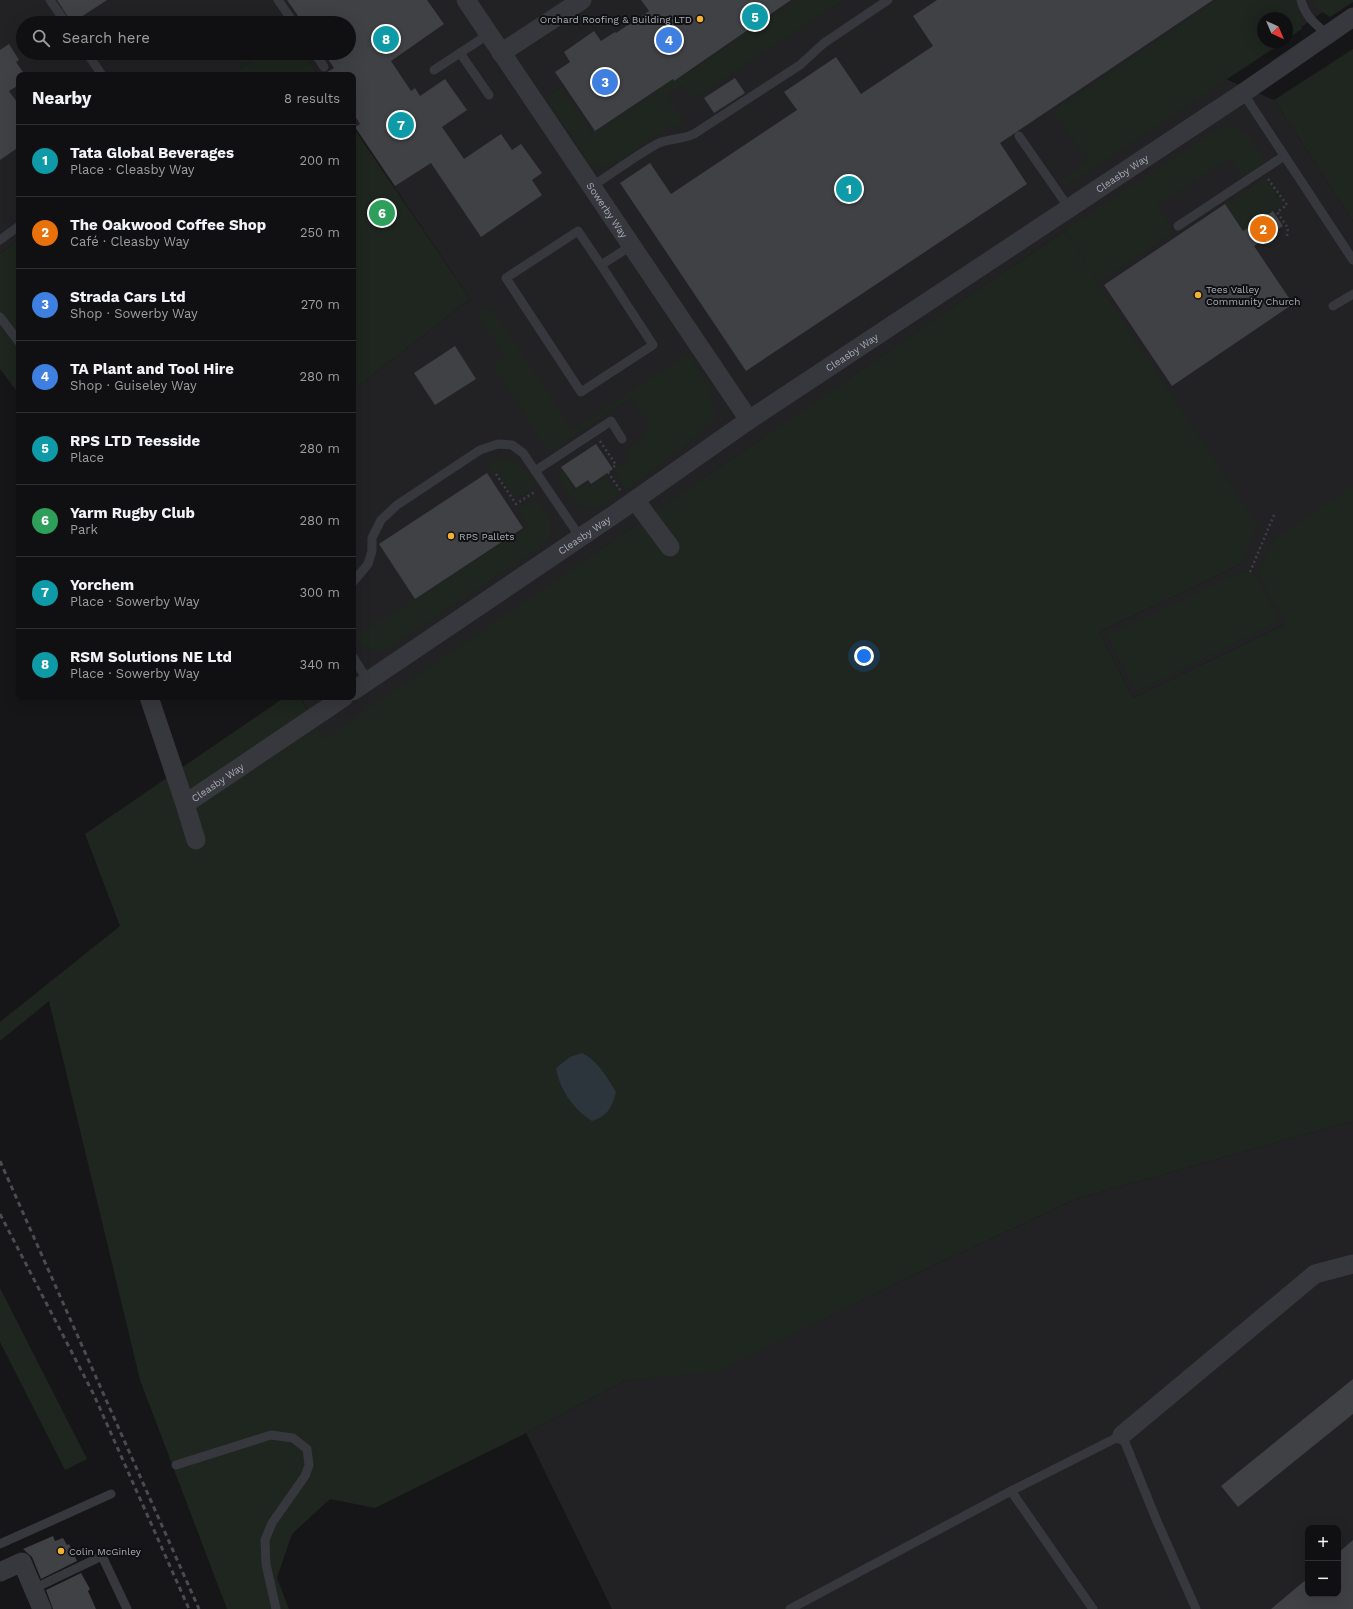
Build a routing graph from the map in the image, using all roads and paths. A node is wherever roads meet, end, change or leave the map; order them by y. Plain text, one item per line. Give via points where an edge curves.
1 (50, 0) edge
2 (278, 0) edge
3 (466, 0) edge
4 (582, 0) edge
5 (888, 0) edge
6 (1301, 0) edge
7 (61, 16) edge
8 (289, 16) edge
9 (1353, 17) edge
10 (489, 34) junction
11 (1328, 34) junction
12 (460, 53) junction
13 (501, 53) junction
14 (92, 60) edge
15 (320, 60) edge
16 (324, 67) dead end
17 (434, 70) dead end
18 (100, 72) edge
19 (1243, 93) junction
20 (489, 95) dead end
21 (1019, 136) dead end
22 (1284, 156) junction
23 (1262, 170) junction
24 (591, 187) junction
25 (1068, 208) junction
26 (1178, 226) dead end
27 (16, 228) edge
28 (1287, 236) dead end
29 (0, 240) edge
30 (631, 246) junction
31 (1353, 260) edge
32 (601, 266) junction
33 (1353, 294) edge
34 (1333, 306) dead end
35 (0, 317) edge
36 (16, 338) edge
37 (749, 420) junction
38 (598, 438) dead end
39 (622, 439) dead end
40 (612, 468) dead end
41 (535, 471) junction
42 (608, 472) dead end
43 (496, 474) dead end
44 (544, 485) junction
45 (630, 498) junction
46 (1274, 515) dead end
47 (580, 537) junction
48 (670, 546) dead end
49 (1250, 572) dead end
50 (356, 578) edge
51 (356, 668) edge
52 (361, 686) edge
53 (149, 700) edge
54 (340, 700) edge
55 (185, 804) junction
56 (196, 840) dead end
57 (1353, 1264) edge
58 (1122, 1435) junction
59 (176, 1465) dead end
60 (1011, 1491) junction
61 (111, 1494) dead end
62 (0, 1544) edge
63 (6, 1569) edge
64 (33, 1589) junction
65 (42, 1609) edge
66 (127, 1609) edge
67 (276, 1609) edge
68 (790, 1609) edge
69 (1093, 1609) edge
70 (1196, 1609) edge

1 - 7 lane
2 - 8 lane
3 - 10 street, Sowerby Way
4 - 13 street
5 - 24 lane via 824,43 800,65 694,134 657,144
6 - 11 lane via 1310,19
9 - 11 street, Cleasby Way
10 - 12 lane
10 - 13 street, Sowerby Way
11 - 19 street, Cleasby Way
12 - 17 lane
12 - 20 lane
13 - 24 street, Sowerby Way
14 - 18 lane
15 - 16 lane
19 - 22 lane
19 - 25 street, Cleasby Way
21 - 25 lane
22 - 23 lane
22 - 31 lane
23 - 26 lane
23 - 28 path via 1287,205 1277,212 1288,228
24 - 30 street, Sowerby Way
25 - 37 street, Cleasby Way
27 - 29 lane
30 - 32 lane
30 - 37 street, Sowerby Way
32 - 32 lane via 653,345 581,392 506,278 578,231
33 - 34 lane
35 - 36 lane
37 - 45 street, Cleasby Way
38 - 40 path via 616,465
39 - 41 lane via 611,421
41 - 44 lane
41 - 50 lane via 522,453 512,445 498,444 480,450 397,505 381,520 372,538 372,552 368,564
42 - 45 path
43 - 44 path via 516,504
44 - 47 lane
45 - 47 street, Cleasby Way
45 - 48 street
46 - 49 path
47 - 52 street, Cleasby Way
51 - 52 lane
53 - 55 street, Cleasby Way
54 - 55 street, Cleasby Way
55 - 56 street
57 - 58 street via 1316,1274
58 - 60 lane
58 - 70 lane
59 - 67 lane via 271,1435 293,1438 307,1450 309,1465 305,1476 272,1523 265,1540 266,1564
60 - 68 lane
60 - 69 lane
61 - 62 lane
63 - 64 street via 22,1562
64 - 65 street
64 - 66 lane via 102,1556

